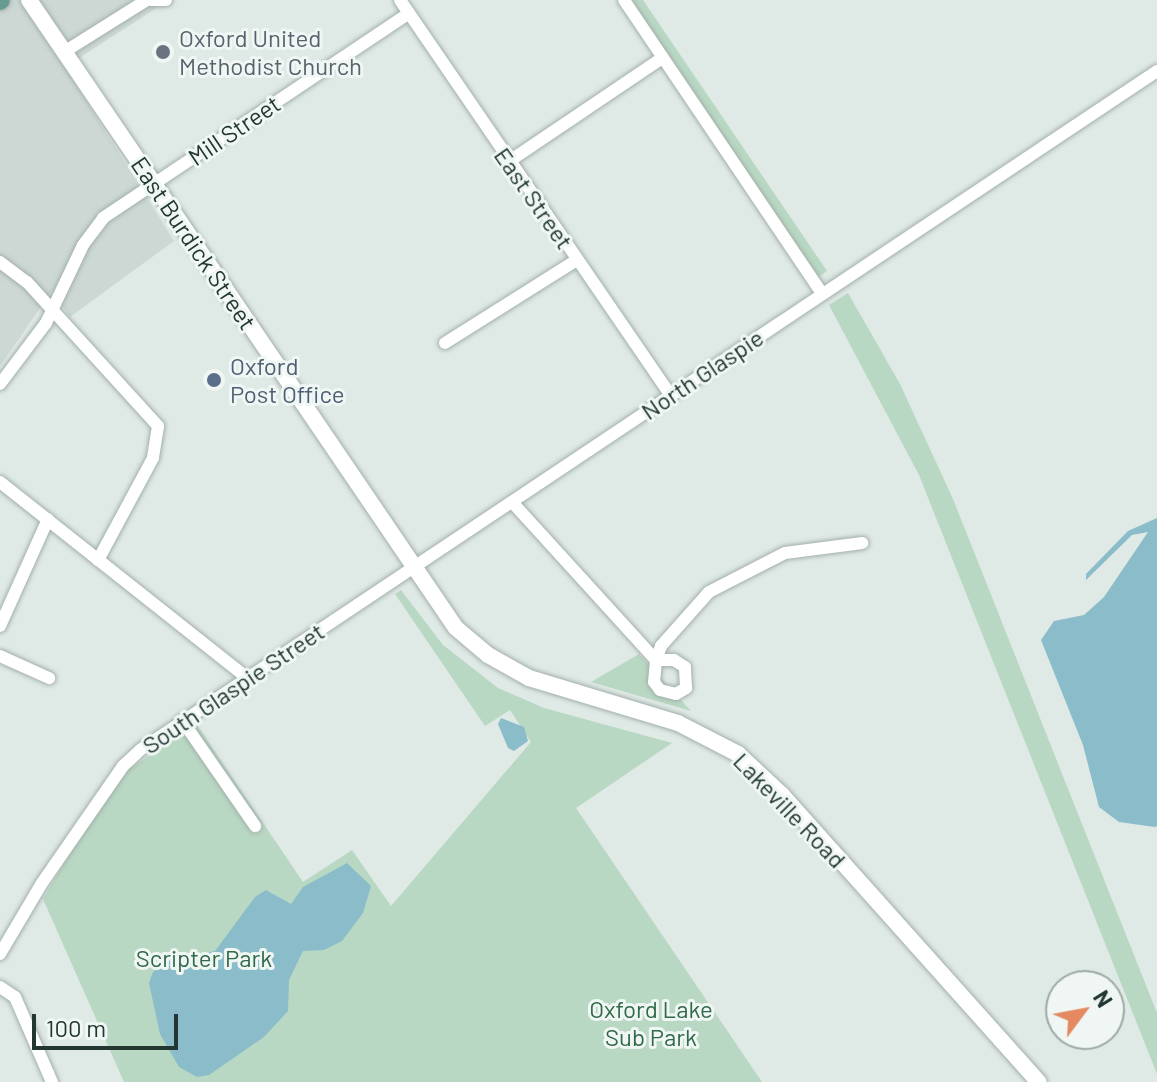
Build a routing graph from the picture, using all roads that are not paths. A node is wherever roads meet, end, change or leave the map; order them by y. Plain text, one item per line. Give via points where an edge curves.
1 (29, 0) edge
2 (149, 0) edge
3 (166, 0) edge
4 (400, 0) edge
5 (624, 0) edge
6 (409, 13) junction
7 (64, 52) junction
8 (662, 58) junction
9 (1157, 71) edge
10 (508, 162) junction
11 (153, 183) junction
12 (577, 260) junction
13 (0, 262) edge
14 (822, 293) junction
15 (54, 310) junction
16 (445, 343) dead end
17 (0, 384) edge
18 (670, 395) junction
19 (0, 482) edge
20 (512, 502) junction
21 (48, 519) junction
22 (862, 543) dead end
23 (98, 560) junction
24 (412, 566) junction
25 (0, 626) edge
26 (0, 656) edge
27 (246, 677) junction
28 (49, 678) dead end
29 (182, 720) junction
30 (255, 826) dead end
31 (0, 954) edge
32 (0, 987) edge
33 (52, 1082) edge
34 (1039, 1082) edge

1 - 7 main road, East Burdick Street
2 - 3 street
2 - 7 street
4 - 6 street, East Street
5 - 8 street
6 - 10 street, East Street
6 - 11 street, Mill Street
7 - 11 main road, East Burdick Street
8 - 10 street
8 - 14 street
9 - 14 street, North Glaspie
10 - 12 street, East Street
11 - 15 street, Mill Street via 91,231
11 - 24 main road, East Burdick Street
12 - 16 street
12 - 18 street, East Street
13 - 15 street
14 - 18 street, North Glaspie
15 - 17 street, Mill Street
15 - 23 street via 147,410 159,430 153,458
18 - 20 street, North Glaspie
19 - 21 street
20 - 22 street via 656,660 687,613 736,574 794,551
20 - 24 street, North Glaspie
21 - 23 street
21 - 25 street
23 - 27 street
24 - 27 street, South Glaspie Street
24 - 34 main road, Lakeville Road via 456,628 510,669 687,726 751,765
26 - 28 street
27 - 29 street, South Glaspie Street
29 - 30 street
29 - 31 street, South Glaspie Street via 123,766
32 - 33 street via 15,997

